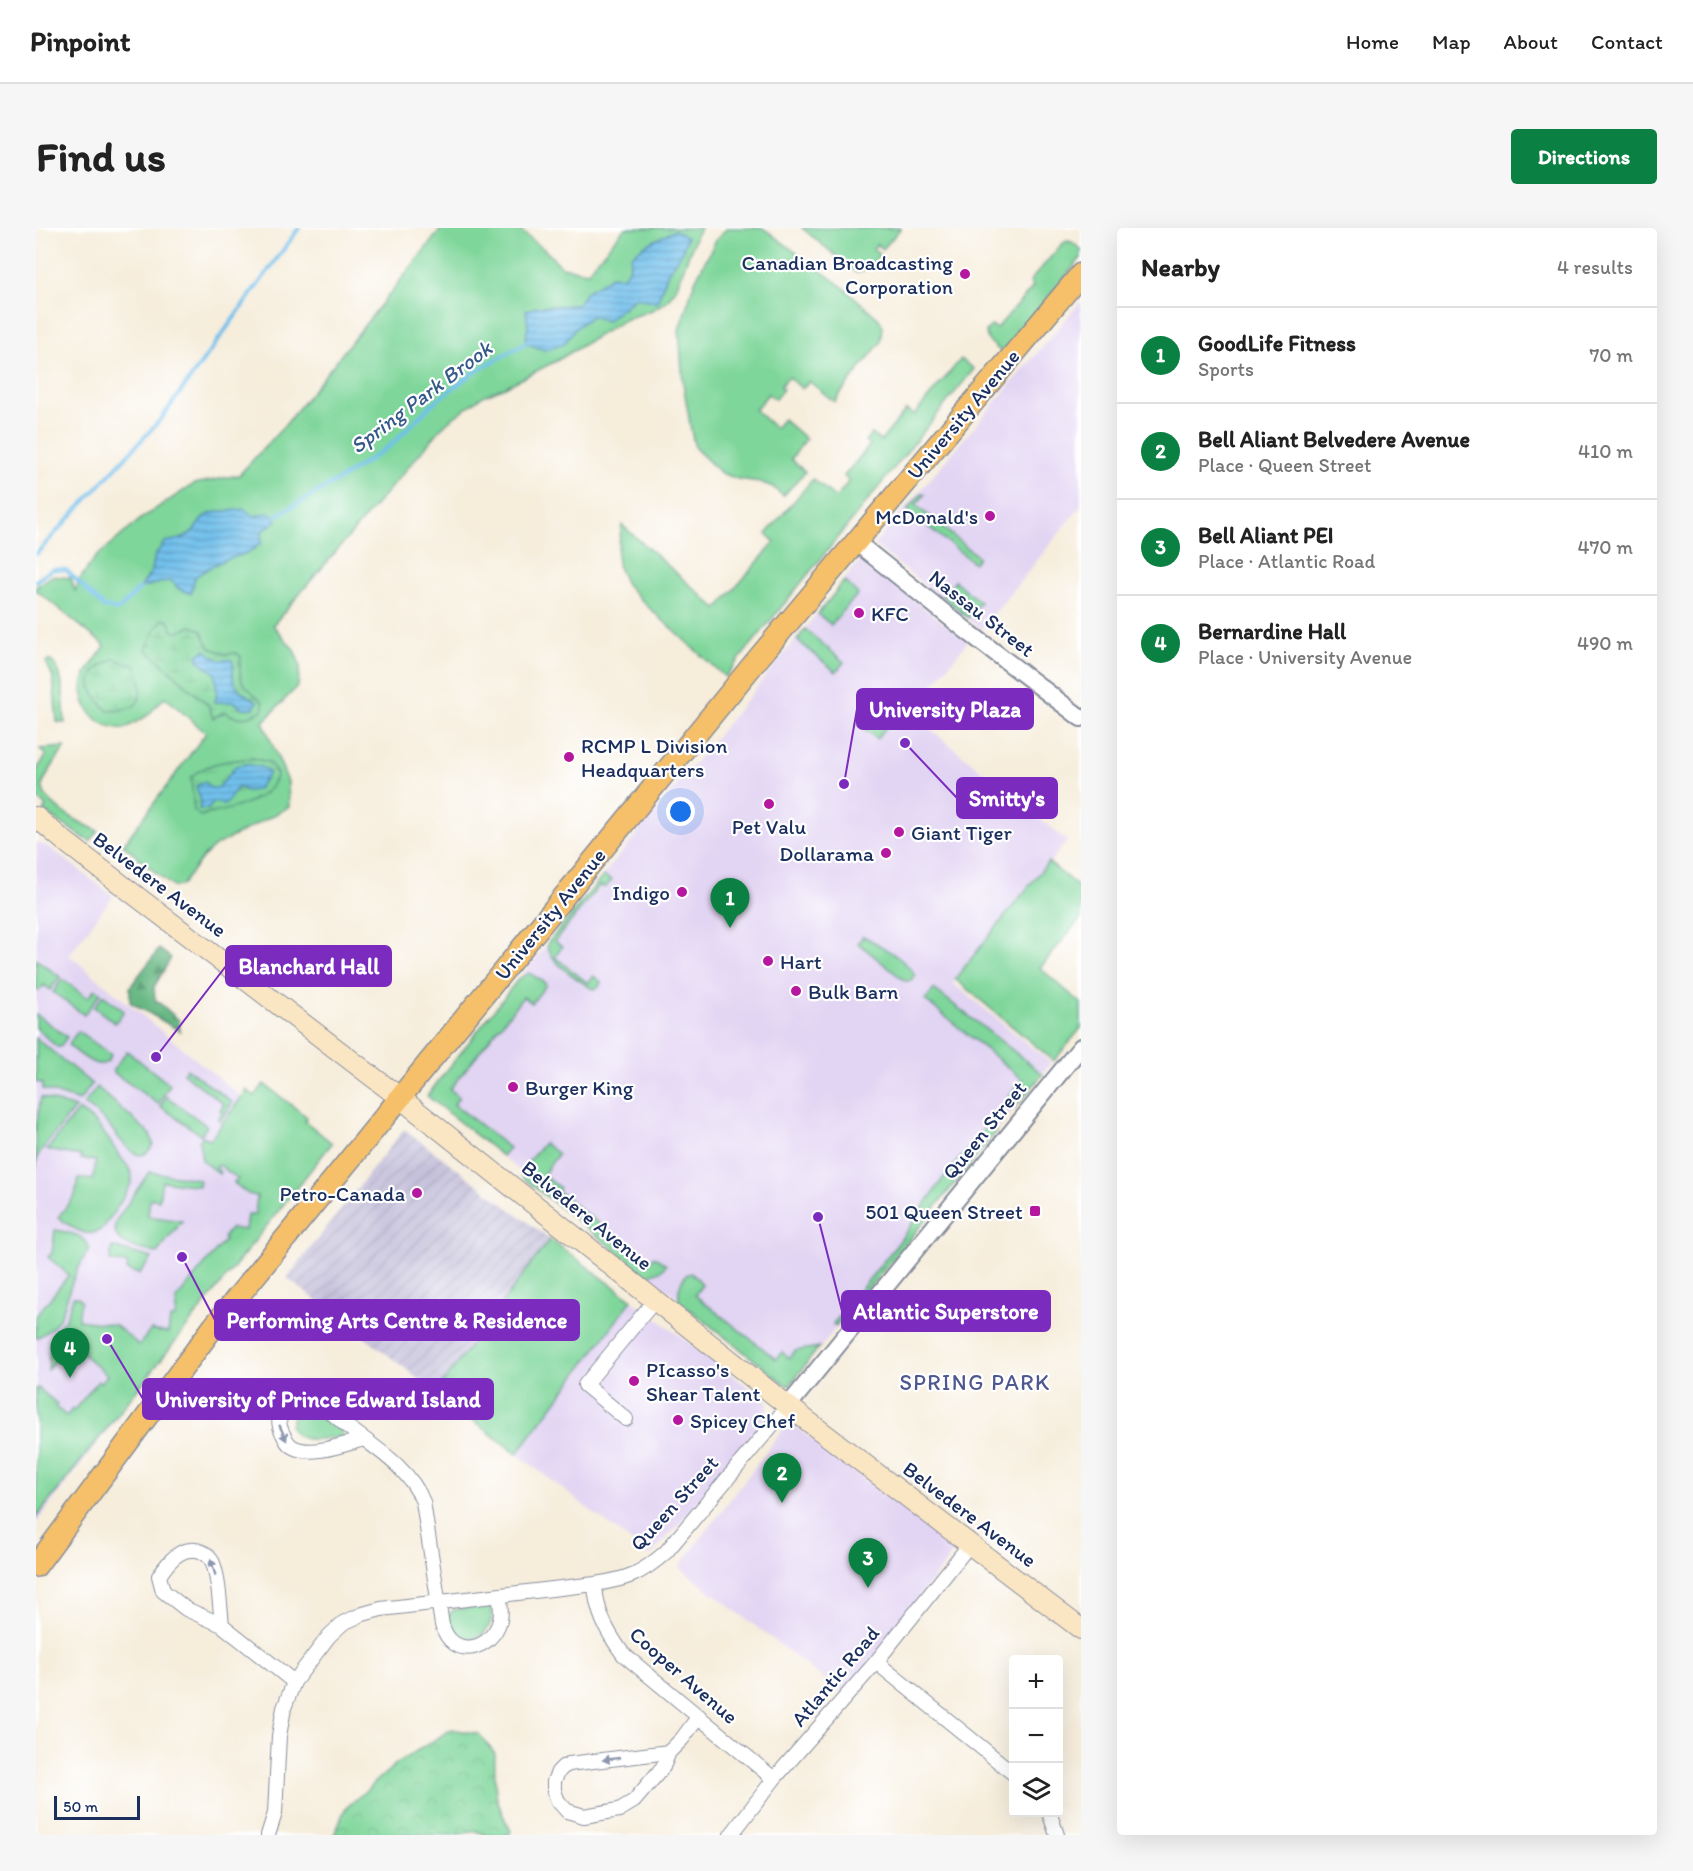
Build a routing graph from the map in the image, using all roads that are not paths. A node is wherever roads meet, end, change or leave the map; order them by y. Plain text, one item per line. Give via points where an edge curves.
1 (1081, 274) edge
2 (856, 542) junction
3 (1081, 718) edge
4 (36, 817) edge
5 (36, 831) edge
6 (63, 840) junction
7 (1081, 1047) edge
8 (399, 1097) junction
9 (655, 1300) junction
10 (788, 1406) junction
11 (626, 1419) dead end
12 (364, 1439) junction
13 (970, 1544) junction
14 (36, 1566) edge
15 (595, 1584) junction
16 (500, 1596) junction
17 (439, 1601) junction
18 (222, 1625) junction
19 (1081, 1629) edge
20 (876, 1662) junction
21 (294, 1682) junction
22 (699, 1716) junction
23 (669, 1752) junction
24 (1009, 1770) edge
25 (774, 1779) junction
26 (1051, 1817) edge
27 (268, 1835) edge
28 (731, 1835) edge
29 (1057, 1835) edge

1 - 2 main road, University Avenue
2 - 3 street, Nassau Street
2 - 8 main road, University Avenue
4 - 6 main road, Belvedere Avenue
5 - 6 main road, Belvedere Avenue
6 - 8 main road, Belvedere Avenue
7 - 10 street, Queen Street
8 - 9 main road, Belvedere Avenue
8 - 14 main road, University Avenue via 214,1326
9 - 10 main road, Belvedere Avenue
9 - 11 street via 585,1385
10 - 13 main road, Belvedere Avenue
10 - 15 street, Queen Street via 666,1552 648,1568 629,1577
12 -> 12 street via 318,1404 290,1402 279,1416 287,1441 304,1450
12 - 17 street via 395,1462 420,1492
13 - 19 main road, Belvedere Avenue
13 - 20 street, Atlantic Road
15 - 16 street, Queen Street
15 - 22 street, Cooper Avenue via 596,1602 605,1625 623,1654
16 - 17 street, Queen Street
16 - 17 street via 500,1620 494,1632 480,1645 470,1647 457,1646 446,1636
17 - 21 street, Queen Street via 381,1609 344,1623 329,1636
18 -> 18 street via 210,1557 199,1550 188,1550 168,1562 159,1576 163,1591 186,1608
18 - 21 street
20 - 24 street
20 - 25 street, Atlantic Road
21 - 27 street, Queen Street via 279,1736 275,1813
22 - 23 street
22 - 25 street, Cooper Avenue
23 -> 23 street via 569,1764 554,1781 554,1791 567,1810 584,1816 619,1810 634,1801 663,1767
25 - 28 street, Atlantic Road
26 - 29 street

